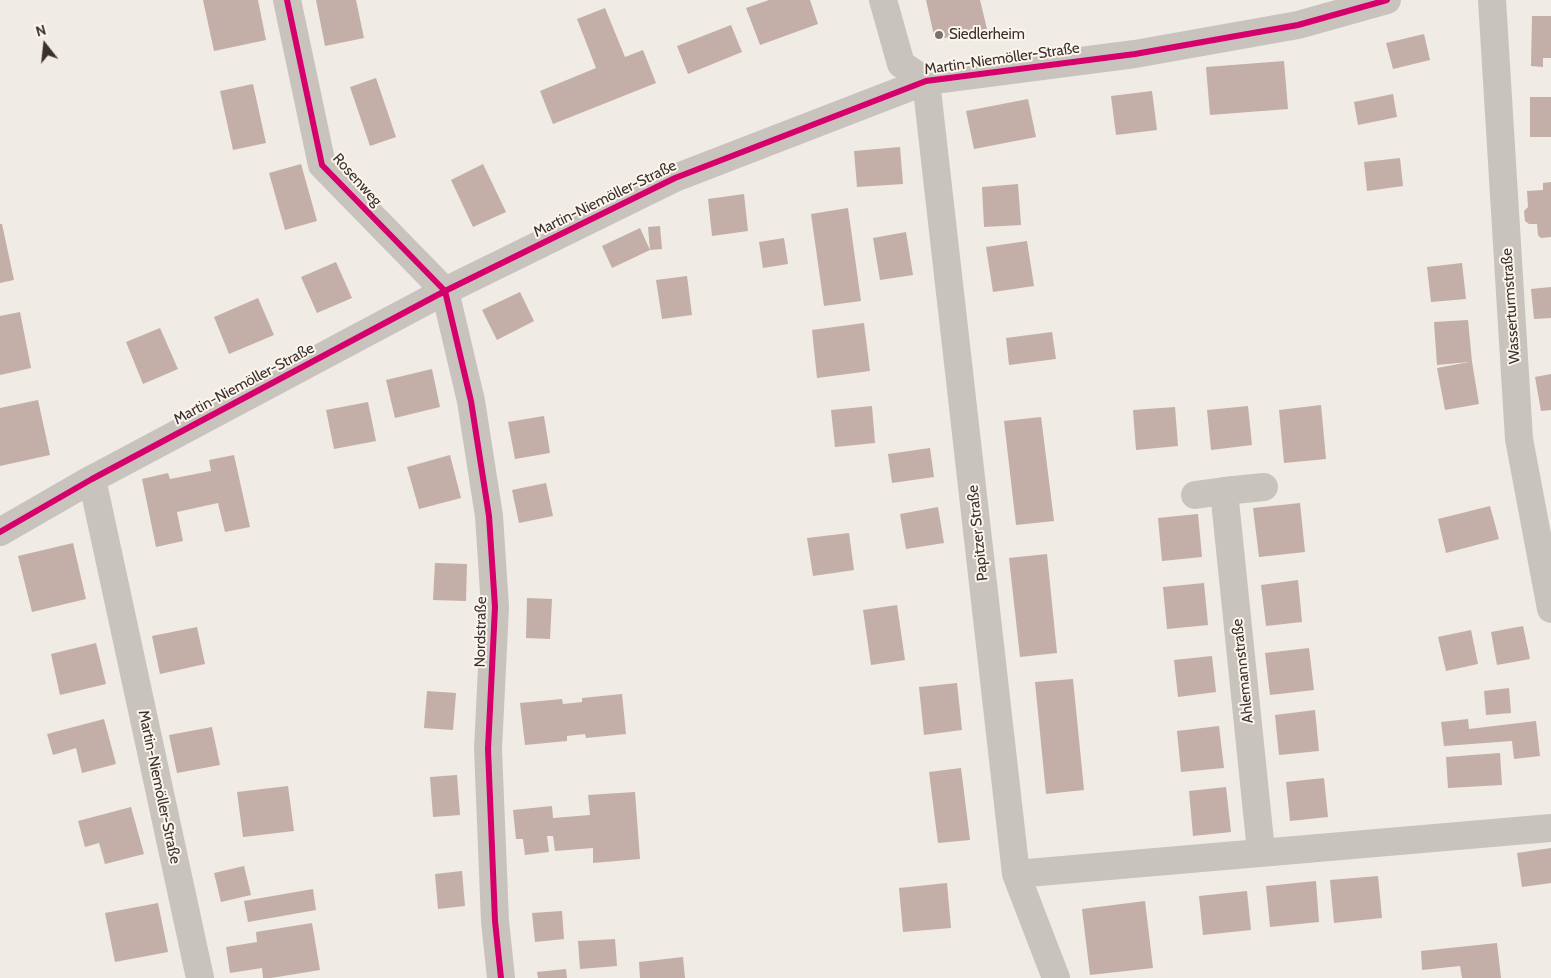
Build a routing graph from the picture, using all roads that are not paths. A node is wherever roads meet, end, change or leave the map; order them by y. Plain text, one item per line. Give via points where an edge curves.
1 (287, 0) edge
2 (883, 0) edge
3 (1387, 0) edge
4 (1492, 0) edge
5 (926, 81) junction
6 (445, 291) junction
7 (92, 479) junction
8 (1264, 487) dead end
9 (1224, 491) junction
10 (1195, 496) dead end
11 (0, 532) edge
12 (1551, 609) edge
13 (1551, 828) edge
14 (1262, 851) junction
15 (1016, 874) junction
16 (200, 978) edge
17 (501, 978) edge
18 (1056, 978) edge

1 - 6 street, Rosenweg via 322,165
2 - 5 street via 902,64
3 - 5 street, Martin-Niemöller-Straße via 1298,25 1154,51
4 - 12 street, Wasserturmstraße via 1520,439
5 - 6 street, Martin-Niemöller-Straße via 675,178
5 - 15 street, Papitzer Straße
6 - 7 street, Martin-Niemöller-Straße
6 - 17 street, Nordstraße via 471,401 489,516 495,607 488,749 495,921
7 - 11 street, Martin-Niemöller-Straße
7 - 16 street, Martin-Niemöller-Straße
8 - 9 street
9 - 10 street
9 - 14 street, Ahlemannstraße
13 - 14 street
14 - 15 street
15 - 18 street, Papitzer Straße

